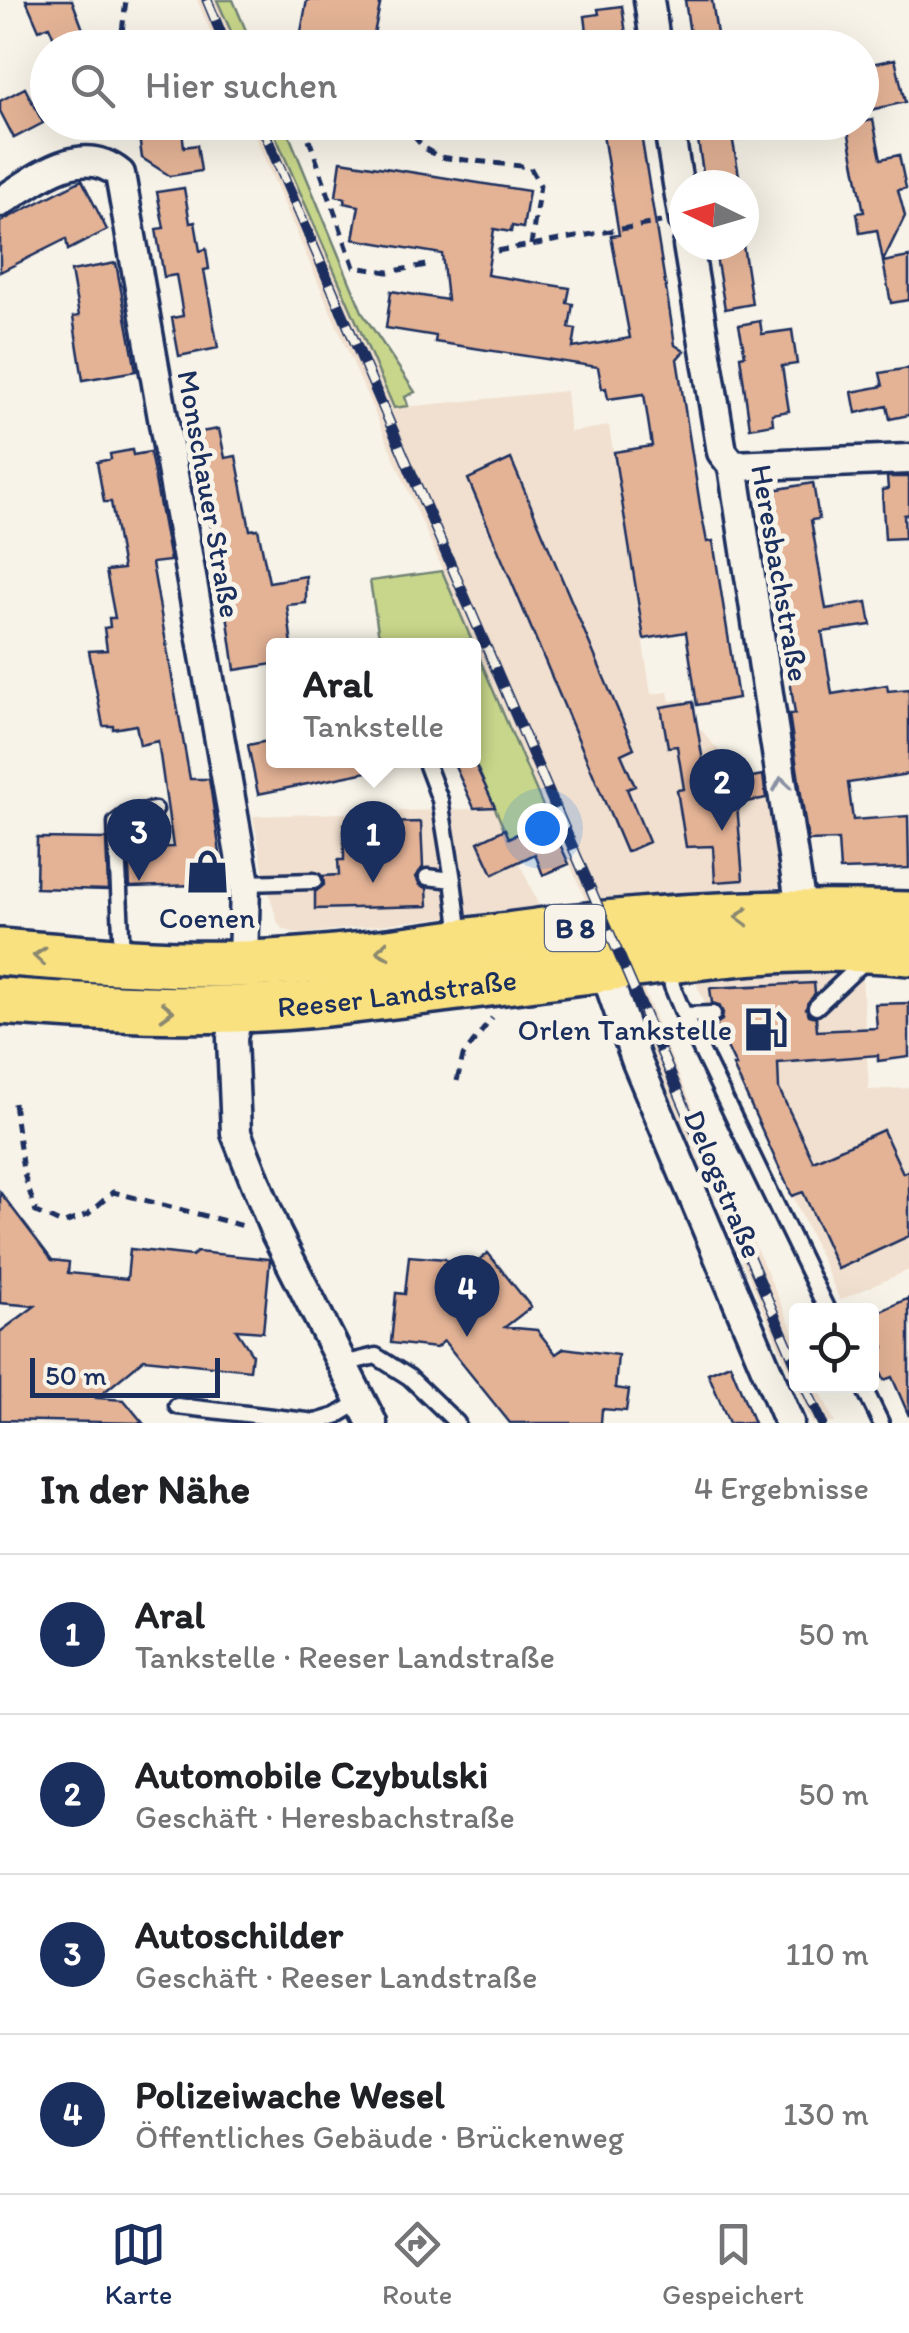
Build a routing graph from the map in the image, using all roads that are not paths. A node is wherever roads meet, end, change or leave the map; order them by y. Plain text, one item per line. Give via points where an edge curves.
1 (649, 0) edge
2 (653, 30) edge
3 (671, 140) edge
4 (676, 170) edge
5 (0, 202) edge
6 (690, 260) edge
7 (909, 460) edge
8 (733, 466) junction
9 (429, 768) edge
10 (156, 810) dead end
11 (427, 878) dead end
12 (453, 880) junction
13 (314, 881) dead end
14 (244, 883) junction
15 (802, 915) junction
16 (909, 915) edge
17 (589, 926) junction
18 (461, 942) junction
19 (892, 950) edge
20 (0, 952) edge
21 (670, 958) junction
22 (122, 961) junction
23 (242, 964) junction
24 (604, 968) junction
25 (0, 1001) edge
26 (816, 1008) dead end
27 (238, 1010) junction
28 (713, 1014) dead end
29 (684, 1015) junction
30 (824, 1303) edge
31 (343, 1364) junction
32 (866, 1393) edge
33 (177, 1406) dead end
34 (367, 1412) edge
35 (457, 1423) edge
36 (789, 1423) edge
37 (881, 1423) edge

1 - 2 street
3 - 4 street
5 - 14 street, Monschauer Straße via 68,162 106,162 120,174
6 - 8 street, Heresbachstraße via 722,452
7 - 8 street
15 -> 8 street, Heresbachstraße
9 - 12 lane
10 - 22 lane via 116,823
11 - 12 lane
12 - 18 lane
13 - 14 lane
14 - 23 street, Monschauer Straße
15 - 16 main road, Reeser Landstraße / B 8
15 -> 17 main road, Reeser Landstraße / B 8
17 - 18 main road, Reeser Landstraße / B 8
17 - 24 main road
18 -> 23 main road, Reeser Landstraße / B 8
19 - 21 main road, Reeser Landstraße / B 8
19 - 26 lane
22 -> 20 main road, Reeser Landstraße / B 8
21 - 24 main road, Reeser Landstraße / B 8
21 - 29 lane
22 - 23 main road, Reeser Landstraße / B 8
23 - 27 main road
24 - 27 main road, Reeser Landstraße / B 8
24 - 36 street, Delogstraße
25 -> 27 main road, Reeser Landstraße / B 8
27 - 31 street via 232,1038 236,1132 276,1233
28 - 29 lane
29 - 30 lane
31 - 34 street
31 - 35 lane via 376,1356 410,1377
32 - 37 lane
33 - 34 lane via 316,1422

